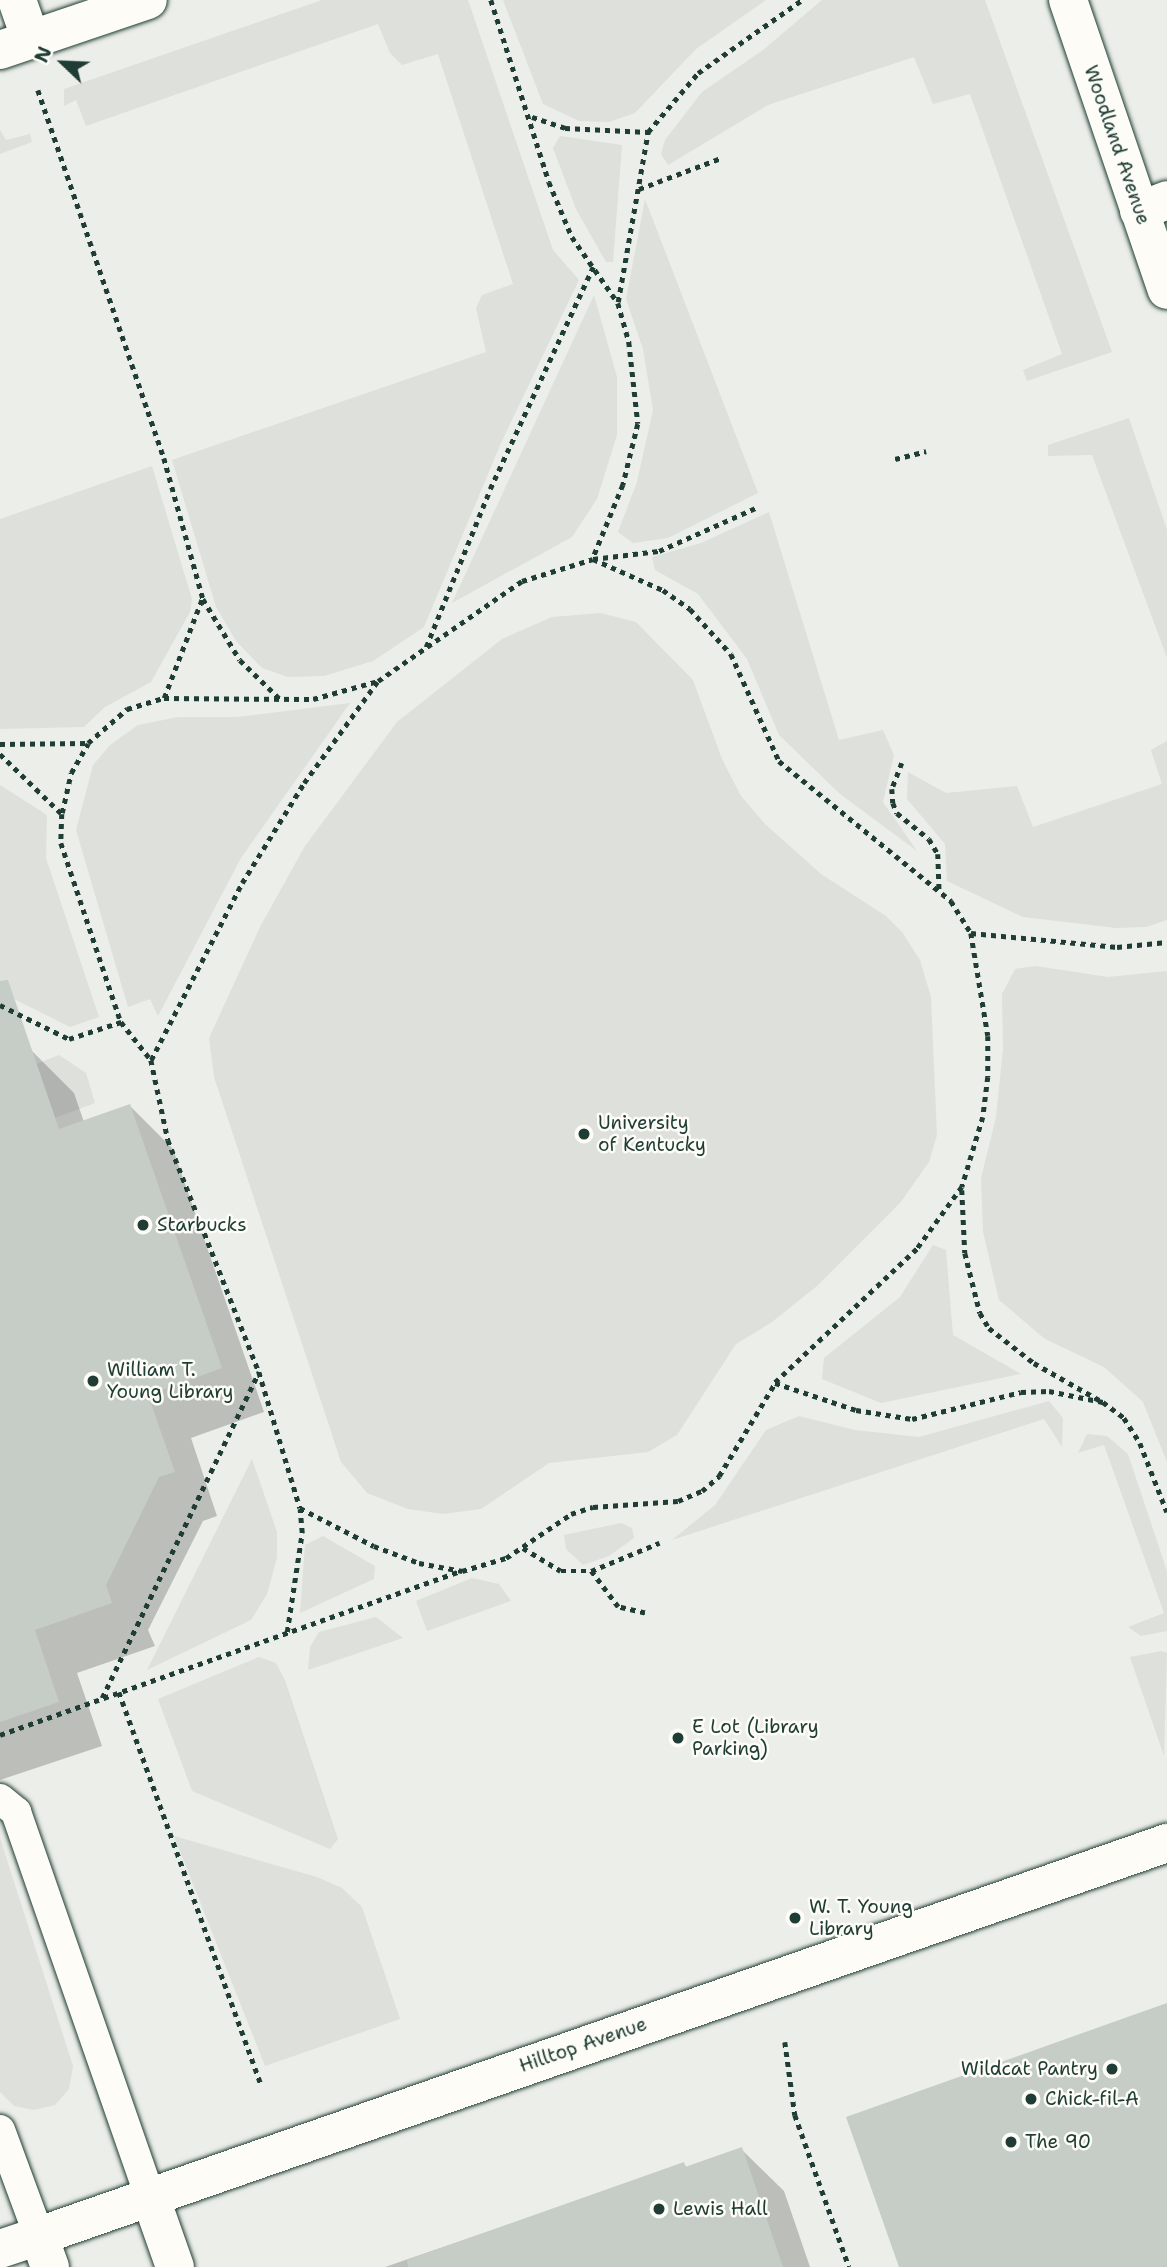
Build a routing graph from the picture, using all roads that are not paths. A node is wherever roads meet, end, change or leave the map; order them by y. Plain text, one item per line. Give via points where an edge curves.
1 (17, 0) edge
2 (148, 0) edge
3 (1068, 0) edge
4 (17, 44) edge
5 (1153, 206) edge
6 (1167, 290) edge
7 (0, 1799) edge
8 (1167, 1843) edge
9 (0, 2130) edge
10 (150, 2196) junction
11 (0, 2249) edge
12 (45, 2251) edge
13 (174, 2267) edge

1 - 4 street
2 - 4 street
3 - 5 street, Woodland Avenue
5 - 6 street, Woodland Avenue
7 - 10 lane via 16,1812
8 - 10 street, Hilltop Avenue
9 - 12 lane
10 - 12 street, Hilltop Avenue
10 - 13 street
11 - 12 street, Hilltop Avenue

